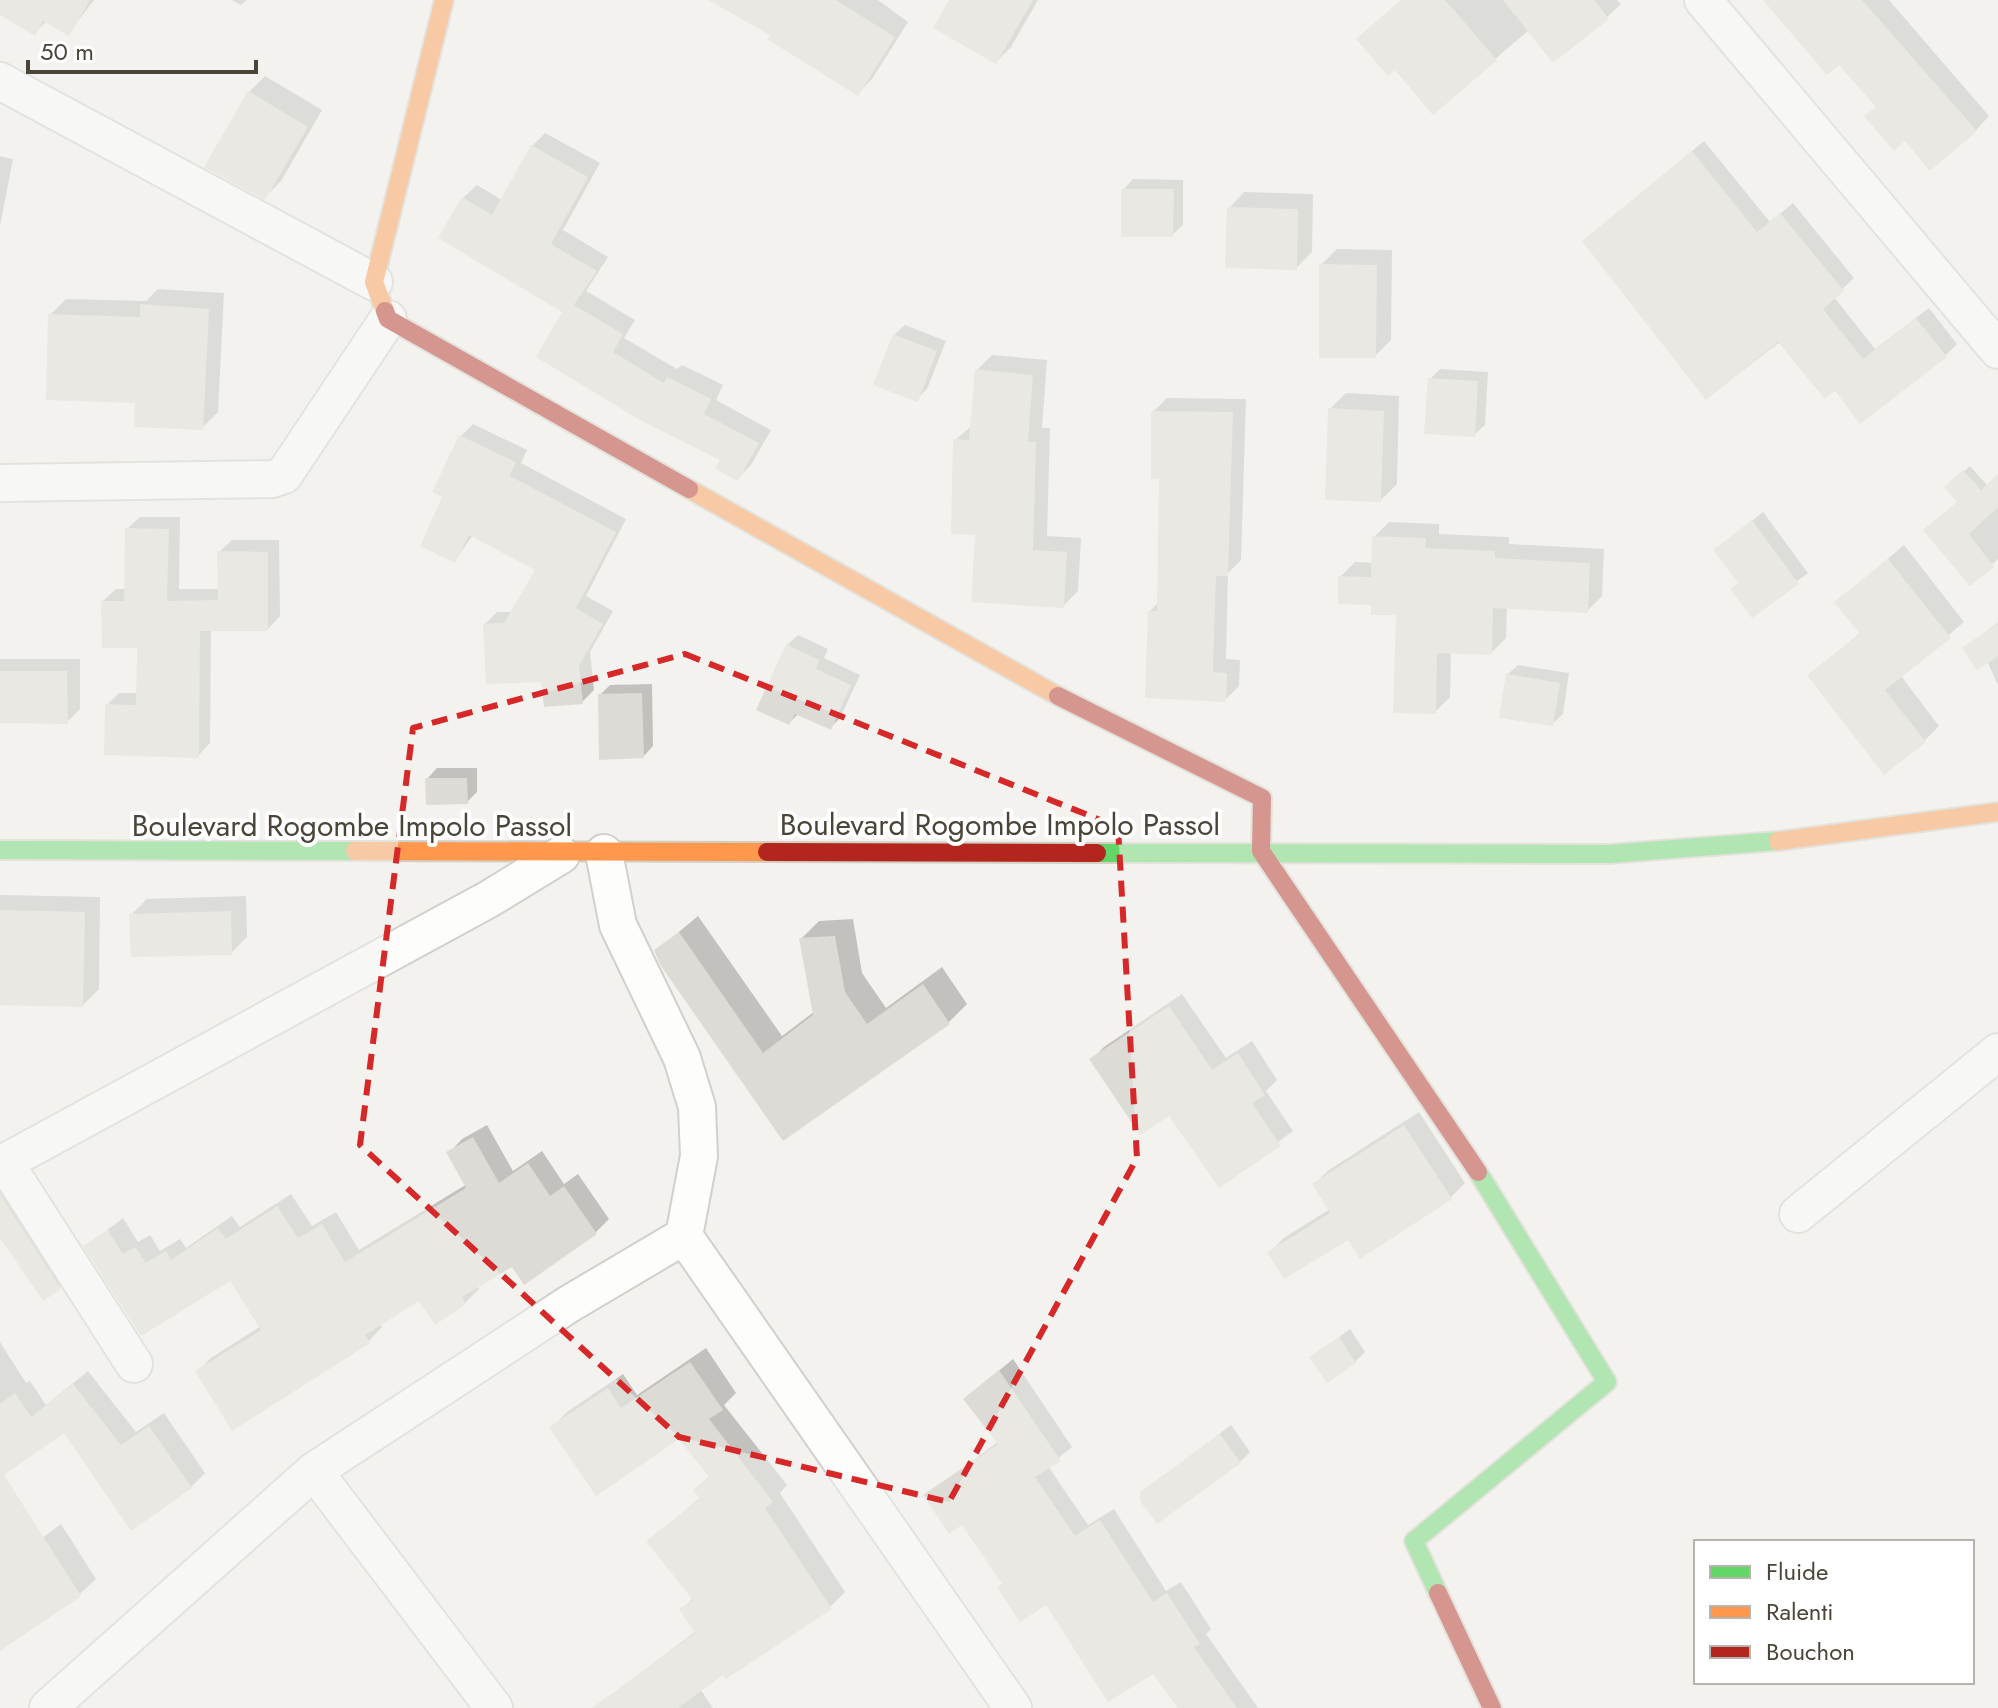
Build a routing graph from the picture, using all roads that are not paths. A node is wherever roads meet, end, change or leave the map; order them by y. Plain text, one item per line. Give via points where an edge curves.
1 (444, 0) edge
2 (1703, 0) edge
3 (0, 81) edge
4 (374, 282) junction
5 (388, 319) junction
6 (1998, 350) edge
7 (0, 483) edge
8 (1998, 812) edge
9 (0, 850) edge
10 (1261, 851) junction
11 (604, 853) junction
12 (561, 855) junction
13 (1998, 1052) edge
14 (2, 1164) edge
15 (1798, 1214) dead end
16 (684, 1236) junction
17 (134, 1364) dead end
18 (314, 1471) junction
19 (48, 1708) edge
20 (494, 1708) edge
21 (1013, 1708) edge
22 (1492, 1708) edge

1 - 4 street
2 - 6 street
3 - 4 street
4 - 5 street
5 - 7 street via 284,475
5 - 10 street via 1079,708 1262,798
8 - 10 street, Boulevard Rogombe Impolo Passol via 1731,847 1623,854
9 - 12 street, Boulevard Rogombe Impolo Passol
10 - 11 street, Boulevard Rogombe Impolo Passol
10 - 22 street via 1491,1191 1607,1382 1414,1541
11 - 12 street, Boulevard Rogombe Impolo Passol
11 - 16 street via 618,925 682,1058 697,1107 699,1156
12 - 14 street
13 - 15 street
14 - 17 street
16 - 18 street via 569,1304
16 - 21 street
18 - 19 street
18 - 20 street

